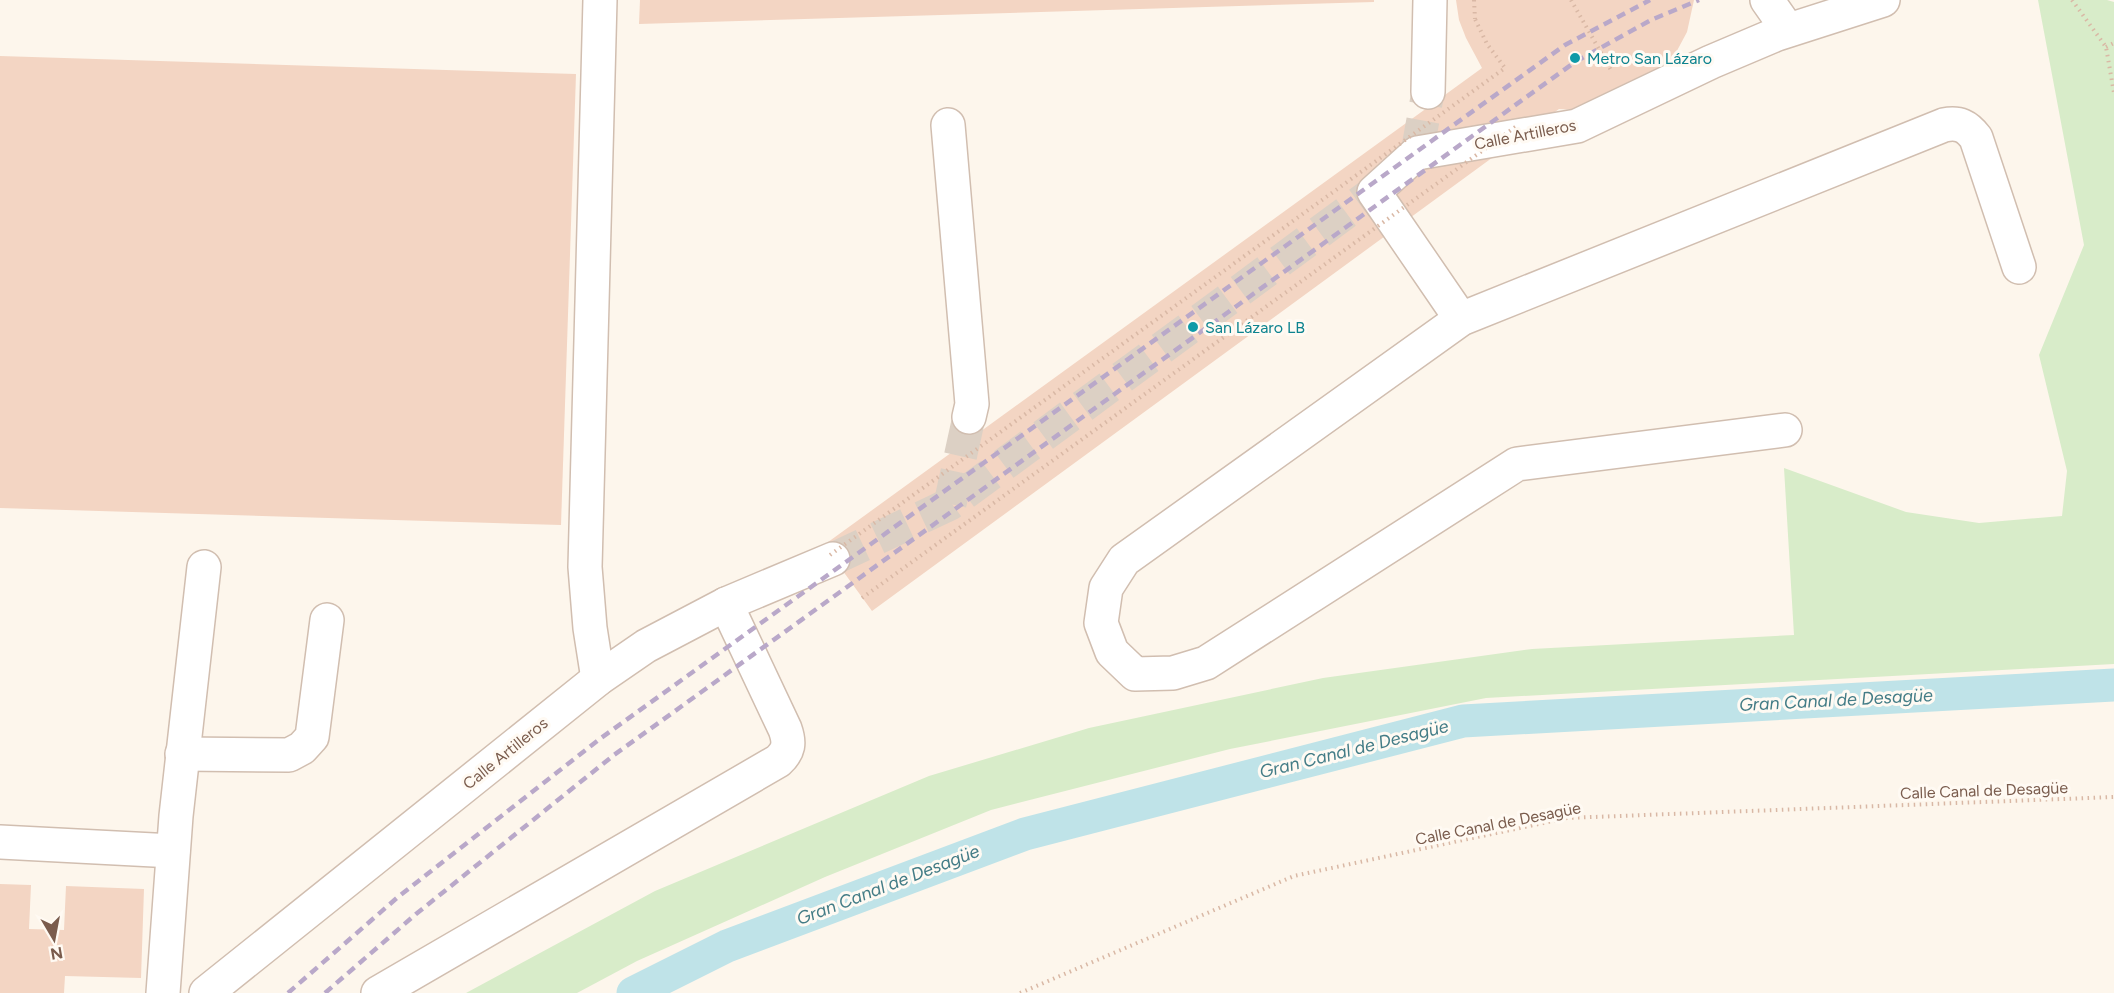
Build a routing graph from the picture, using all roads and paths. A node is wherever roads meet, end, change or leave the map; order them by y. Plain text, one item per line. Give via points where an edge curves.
1 (600, 0) edge
2 (1430, 0) edge
3 (1474, 0) edge
4 (1571, 0) edge
5 (1767, 0) edge
6 (2072, 0) edge
7 (1871, 3) edge
8 (1788, 30) junction
9 (2114, 43) edge
10 (2106, 47) junction
11 (1615, 77) dead end
12 (1428, 92) tunnel mouth
13 (2114, 93) edge
14 (1518, 124) dead end
15 (948, 125) dead end
16 (2019, 267) dead end
17 (1461, 319) junction
18 (969, 417) tunnel mouth
19 (1785, 430) dead end
20 (832, 557) joint
21 (204, 567) dead end
22 (862, 598) dead end
23 (726, 604) junction
24 (327, 620) dead end
25 (598, 679) junction
26 (182, 754) junction
27 (2114, 797) edge
28 (0, 842) edge
29 (174, 851) junction
30 (163, 993) edge
31 (206, 993) edge
32 (378, 993) edge
33 (1020, 993) edge

1 - 25 lane via 585,567
2 - 12 lane
3 - 20 path, bridge via 1475,19 1505,68
4 - 11 path
5 - 8 lane
6 - 10 path
7 - 8 lane, Calle Artilleros
8 - 17 lane, Calle Artilleros via 1577,126 1417,153 1374,192
9 - 10 path
10 - 13 path
14 - 22 path, bridge
15 - 18 lane via 972,404
16 - 17 lane via 1976,138 1963,125 1953,123
17 - 19 lane via 1124,560 1106,588 1101,623 1112,652 1135,674 1173,674 1206,663 1517,464
20 - 23 lane, Calle Artilleros
21 - 26 lane
23 - 25 lane, Calle Artilleros via 646,646
23 - 32 lane via 785,729 785,755
24 - 26 lane via 312,737 302,748 289,755
25 - 31 lane, Calle Artilleros
26 - 29 lane
27 - 33 path, Calle Canal de Desagüe via 1567,818 1294,876
28 - 29 lane
29 - 30 lane

